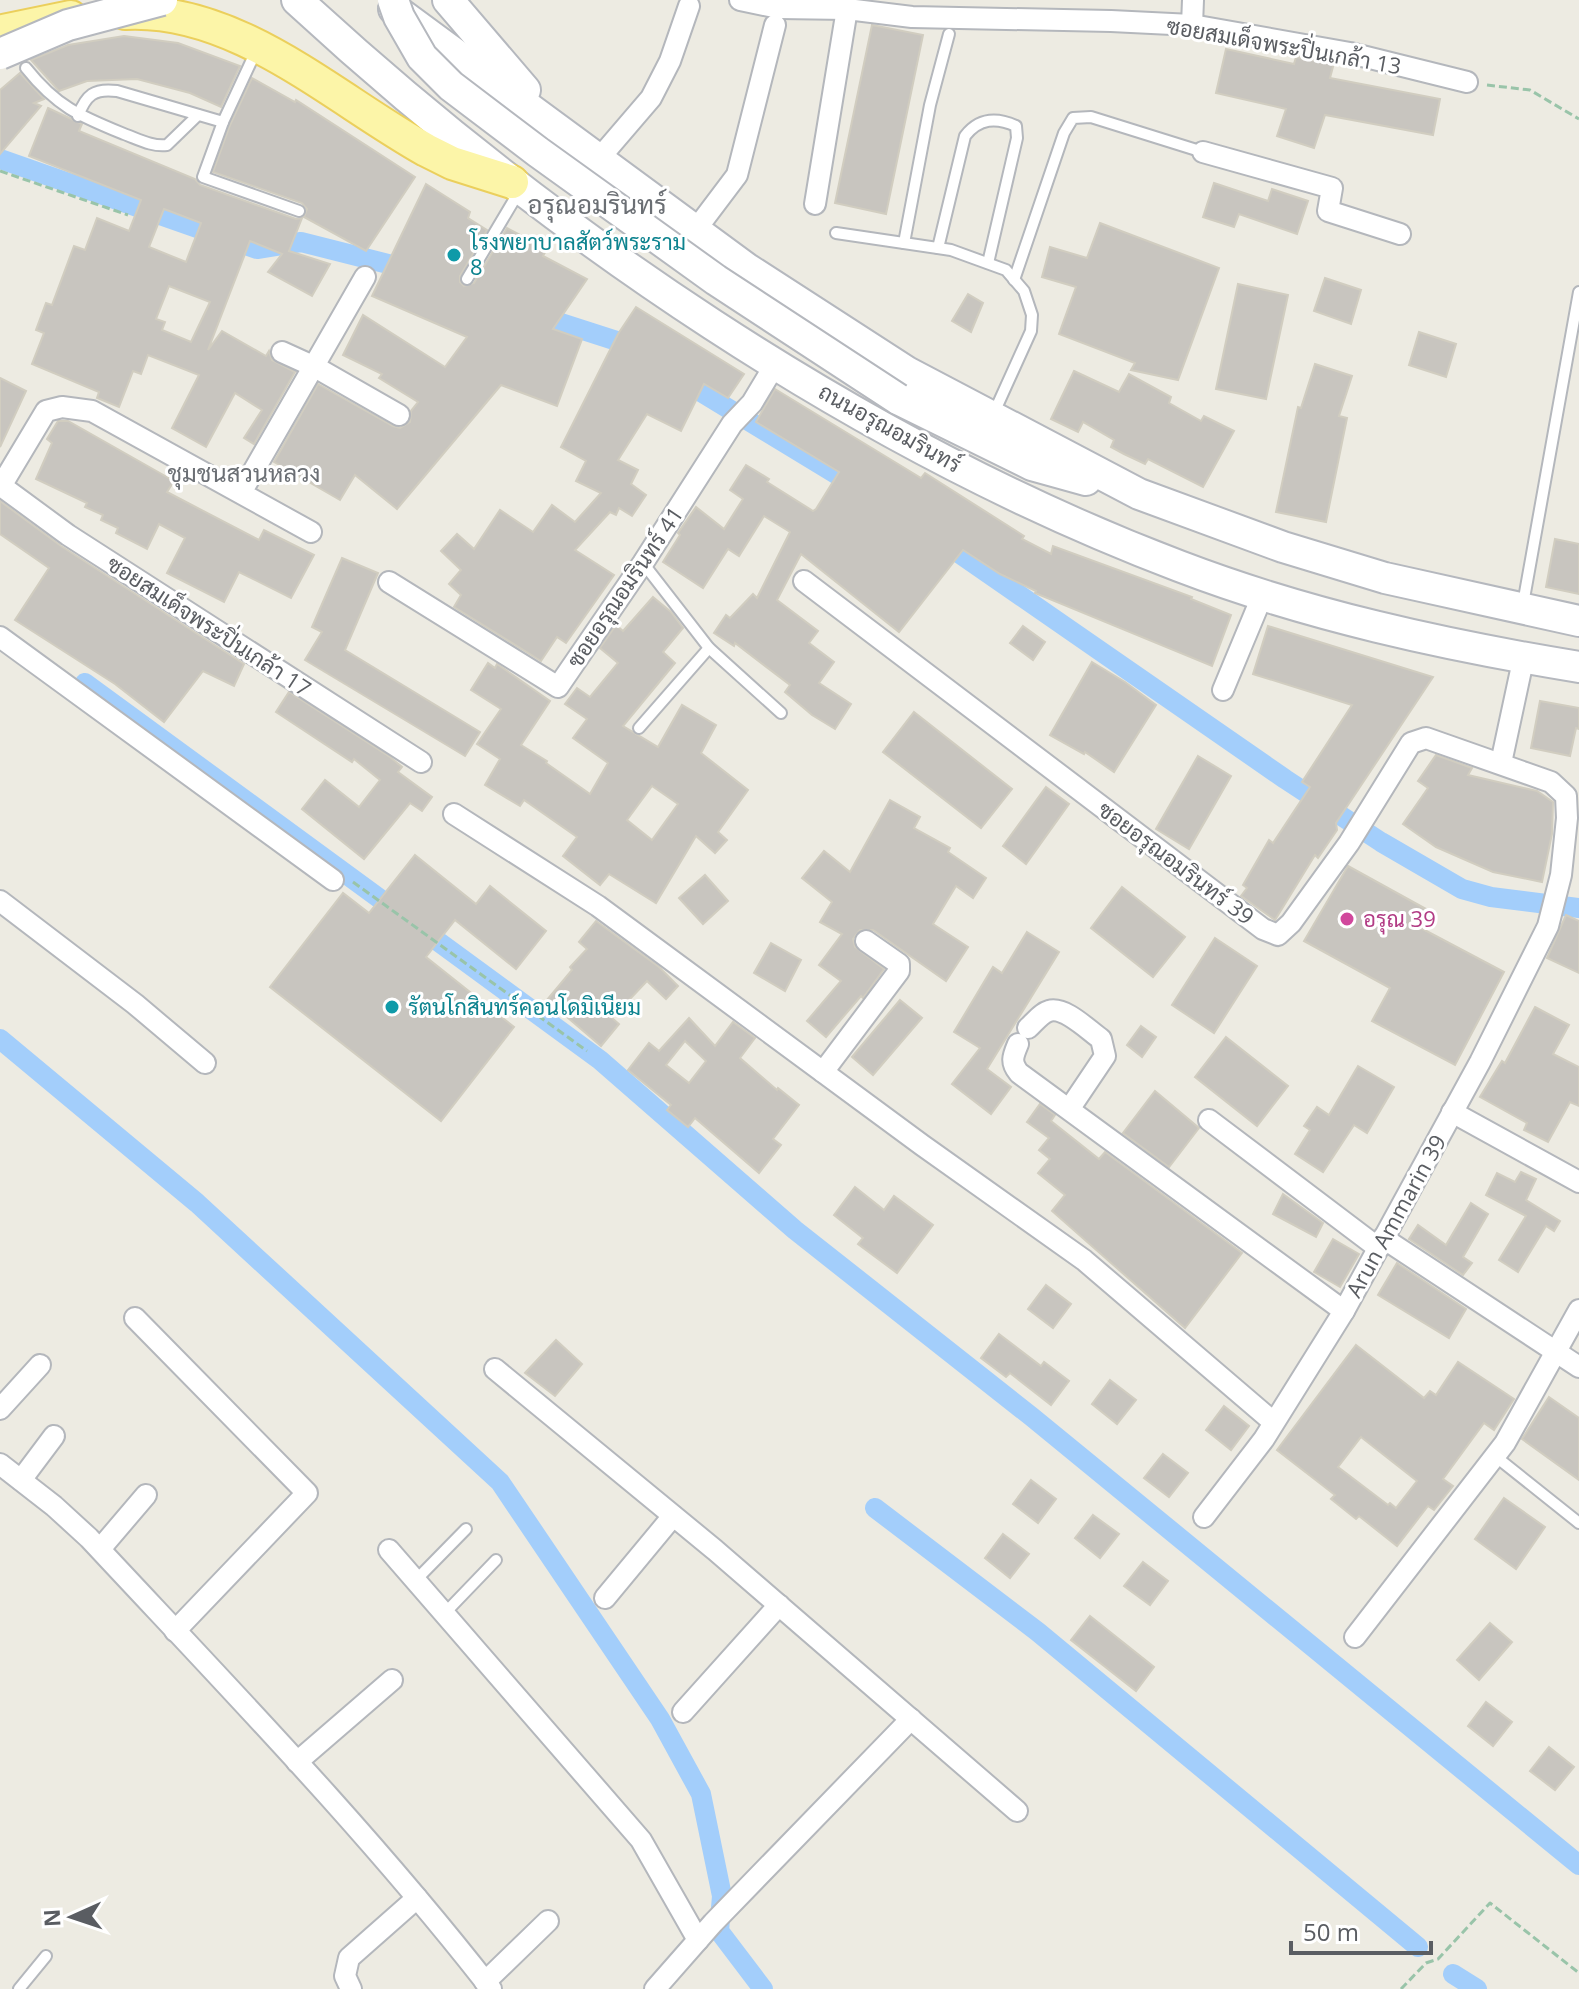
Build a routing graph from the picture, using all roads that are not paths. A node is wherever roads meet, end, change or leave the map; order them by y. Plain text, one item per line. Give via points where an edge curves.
1 (45, 0) edge
2 (162, 0) edge
3 (297, 0) edge
4 (382, 0) edge
5 (393, 0) edge
6 (448, 0) edge
7 (740, 0) edge
8 (1193, 0) edge
9 (689, 6) dead end
10 (847, 9) junction
11 (775, 25) dead end
12 (1192, 25) junction
13 (949, 34) dead end
14 (7, 47) edge
15 (259, 47) junction
16 (1467, 82) road end
17 (198, 115) junction
18 (78, 116) junction
19 (223, 122) junction
20 (569, 139) junction
21 (1203, 152) joint
22 (597, 161) junction
23 (516, 186) junction
24 (815, 204) dead end
25 (299, 211) dead end
26 (694, 232) junction
27 (836, 233) dead end
28 (1400, 234) dead end
29 (904, 243) junction
30 (938, 248) junction
31 (988, 263) junction
32 (365, 277) dead end
33 (467, 279) dead end
34 (1014, 280) junction
35 (1579, 292) edge
36 (282, 352) dead end
37 (776, 363) junction
38 (315, 367) junction
39 (399, 415) dead end
40 (992, 417) junction
41 (0, 485) edge
42 (242, 491) junction
43 (1139, 494) junction
44 (311, 532) dead end
45 (643, 563) junction
46 (804, 581) dead end
47 (389, 582) dead end
48 (1263, 594) junction
49 (1522, 610) junction
50 (1579, 621) edge
51 (0, 637) edge
52 (709, 648) junction
53 (1524, 656) junction
54 (1579, 667) edge
55 (1223, 690) dead end
56 (781, 713) dead end
57 (639, 728) dead end
58 (421, 762) dead end
59 (1501, 763) junction
60 (454, 814) dead end
61 (333, 880) dead end
62 (1556, 898) joint
63 (0, 901) edge
64 (866, 941) dead end
65 (205, 1063) dead end
66 (823, 1072) junction
67 (1070, 1108) junction
68 (1452, 1112) junction
69 (1209, 1120) dead end
70 (1579, 1182) edge
71 (1380, 1242) junction
72 (1579, 1310) edge
73 (1344, 1311) junction
74 (135, 1318) dead end
75 (1558, 1351) junction
76 (40, 1365) dead end
77 (1579, 1367) edge
78 (495, 1369) dead end
79 (0, 1409) edge
80 (1272, 1421) junction
81 (54, 1436) dead end
82 (1495, 1456) junction
83 (0, 1464) edge
84 (21, 1480) junction
85 (146, 1495) dead end
86 (673, 1516) junction
87 (1204, 1517) dead end
88 (1579, 1523) edge
89 (466, 1529) dead end
90 (100, 1549) junction
91 (389, 1550) dead end
92 (496, 1560) dead end
93 (416, 1580) junction
94 (605, 1598) dead end
95 (779, 1605) junction
96 (445, 1613) junction
97 (175, 1631) junction
98 (1355, 1637) dead end
99 (392, 1680) dead end
100 (683, 1712) dead end
101 (911, 1719) junction
102 (297, 1762) junction
103 (1017, 1811) dead end
104 (417, 1898) junction
105 (548, 1921) dead end
106 (698, 1940) junction
107 (46, 1956) dead end
108 (488, 1985) edge
109 (19, 1989) edge
110 (351, 1989) edge
111 (655, 1989) edge

1 - 14 main road
2 - 14 main road, bridge
3 - 23 main road, ถนนอรุณอมรินทร์ via 379,76
4 - 20 main road
5 - 43 main road, bridge via 422,57 451,86 716,280 898,399 1032,465
6 - 20 main road
7 - 10 street, ซอยสมเด็จพระปิ่นเกล้า 13 via 779,8
8 - 12 street
9 - 22 street via 651,98
10 - 12 street, ซอยสมเด็จพระปิ่นเกล้า 13 via 912,17
10 - 24 street
11 - 26 street via 737,175
12 - 16 street, ซอยสมเด็จพระปิ่นเกล้า 13 via 1350,53
13 - 29 lane
14 - 15 main road via 76,16 159,14 217,27
14 - 18 lane via 43,90
15 - 19 lane
15 - 23 main road via 426,150
17 - 18 lane via 160,146
17 - 18 lane via 104,89 85,98
17 - 19 lane
19 - 25 lane via 203,177
20 - 22 main road
21 - 28 street via 1332,188 1328,211
21 - 34 lane via 1091,117 1073,118
22 - 26 main road
23 - 33 lane
23 - 37 main road, ถนนอรุณอมรินทร์
26 - 40 main road via 907,372
27 - 29 lane
29 - 30 lane
30 - 31 lane
30 - 31 lane via 965,136 986,120 1004,121 1016,126 1017,138
31 - 34 lane
32 - 38 street
34 - 40 lane via 1032,315 1031,331
35 - 49 lane
36 - 38 street
37 - 45 street, ซอยอรุณอมรินทร์ 41
37 - 48 main road, ถนนอรุณอมรินทร์ via 1015,495 1181,567
38 - 39 street
38 - 42 street
40 - 43 main road
41 - 42 street via 46,411 62,407 92,411
41 - 58 street, ซอยสมเด็จพระปิ่นเกล้า 17 via 68,535
42 - 44 street
43 - 49 main road via 1283,547
45 - 47 street, ซอยอรุณอมรินทร์ 41 via 558,687
45 - 52 lane
46 - 59 street, ซอยอรุณอมรินทร์ 39 via 1263,929 1278,935 1349,843 1411,743 1426,738
48 - 53 main road, ถนนอรุณอมรินทร์ via 1352,620
48 - 55 street
49 - 50 main road
51 - 61 street
52 - 56 lane
52 - 57 lane
53 - 54 main road, ถนนอรุณอมรินทร์
53 - 59 street
59 - 62 street, ซอยอรุณอมรินทร์ 39 via 1551,782 1566,796
60 - 66 street via 598,906
62 - 68 street, Arun Ammarin 39 via 1548,926
63 - 65 street
64 - 66 street via 899,964 899,971
66 - 80 street via 1084,1260
67 - 67 street via 1014,1066 1012,1058 1023,1036 1053,1009 1101,1039 1105,1056
67 - 73 street
68 - 70 street
68 - 71 street, Arun Ammarin 39
69 - 71 street
71 - 73 street, Arun Ammarin 39
71 - 75 street
72 - 75 street
73 - 80 street, Arun Ammarin 39
74 - 97 street via 307,1493
75 - 77 street
75 - 82 street
76 - 79 street
78 - 86 street
80 - 87 street, Arun Ammarin 39
81 - 84 street
82 - 88 lane
82 - 98 street
83 - 84 street
84 - 90 street
85 - 90 street
86 - 94 street
86 - 95 street
89 - 93 lane
90 - 97 street
91 - 93 street
92 - 96 lane
93 - 96 street
95 - 100 street
95 - 101 street
96 - 106 street via 641,1840
97 - 102 street
99 - 102 street
101 - 103 street
101 - 106 street
102 - 104 street
104 - 108 street
104 - 110 street via 349,1958 345,1976
105 - 108 street
106 - 111 street
107 - 109 lane

